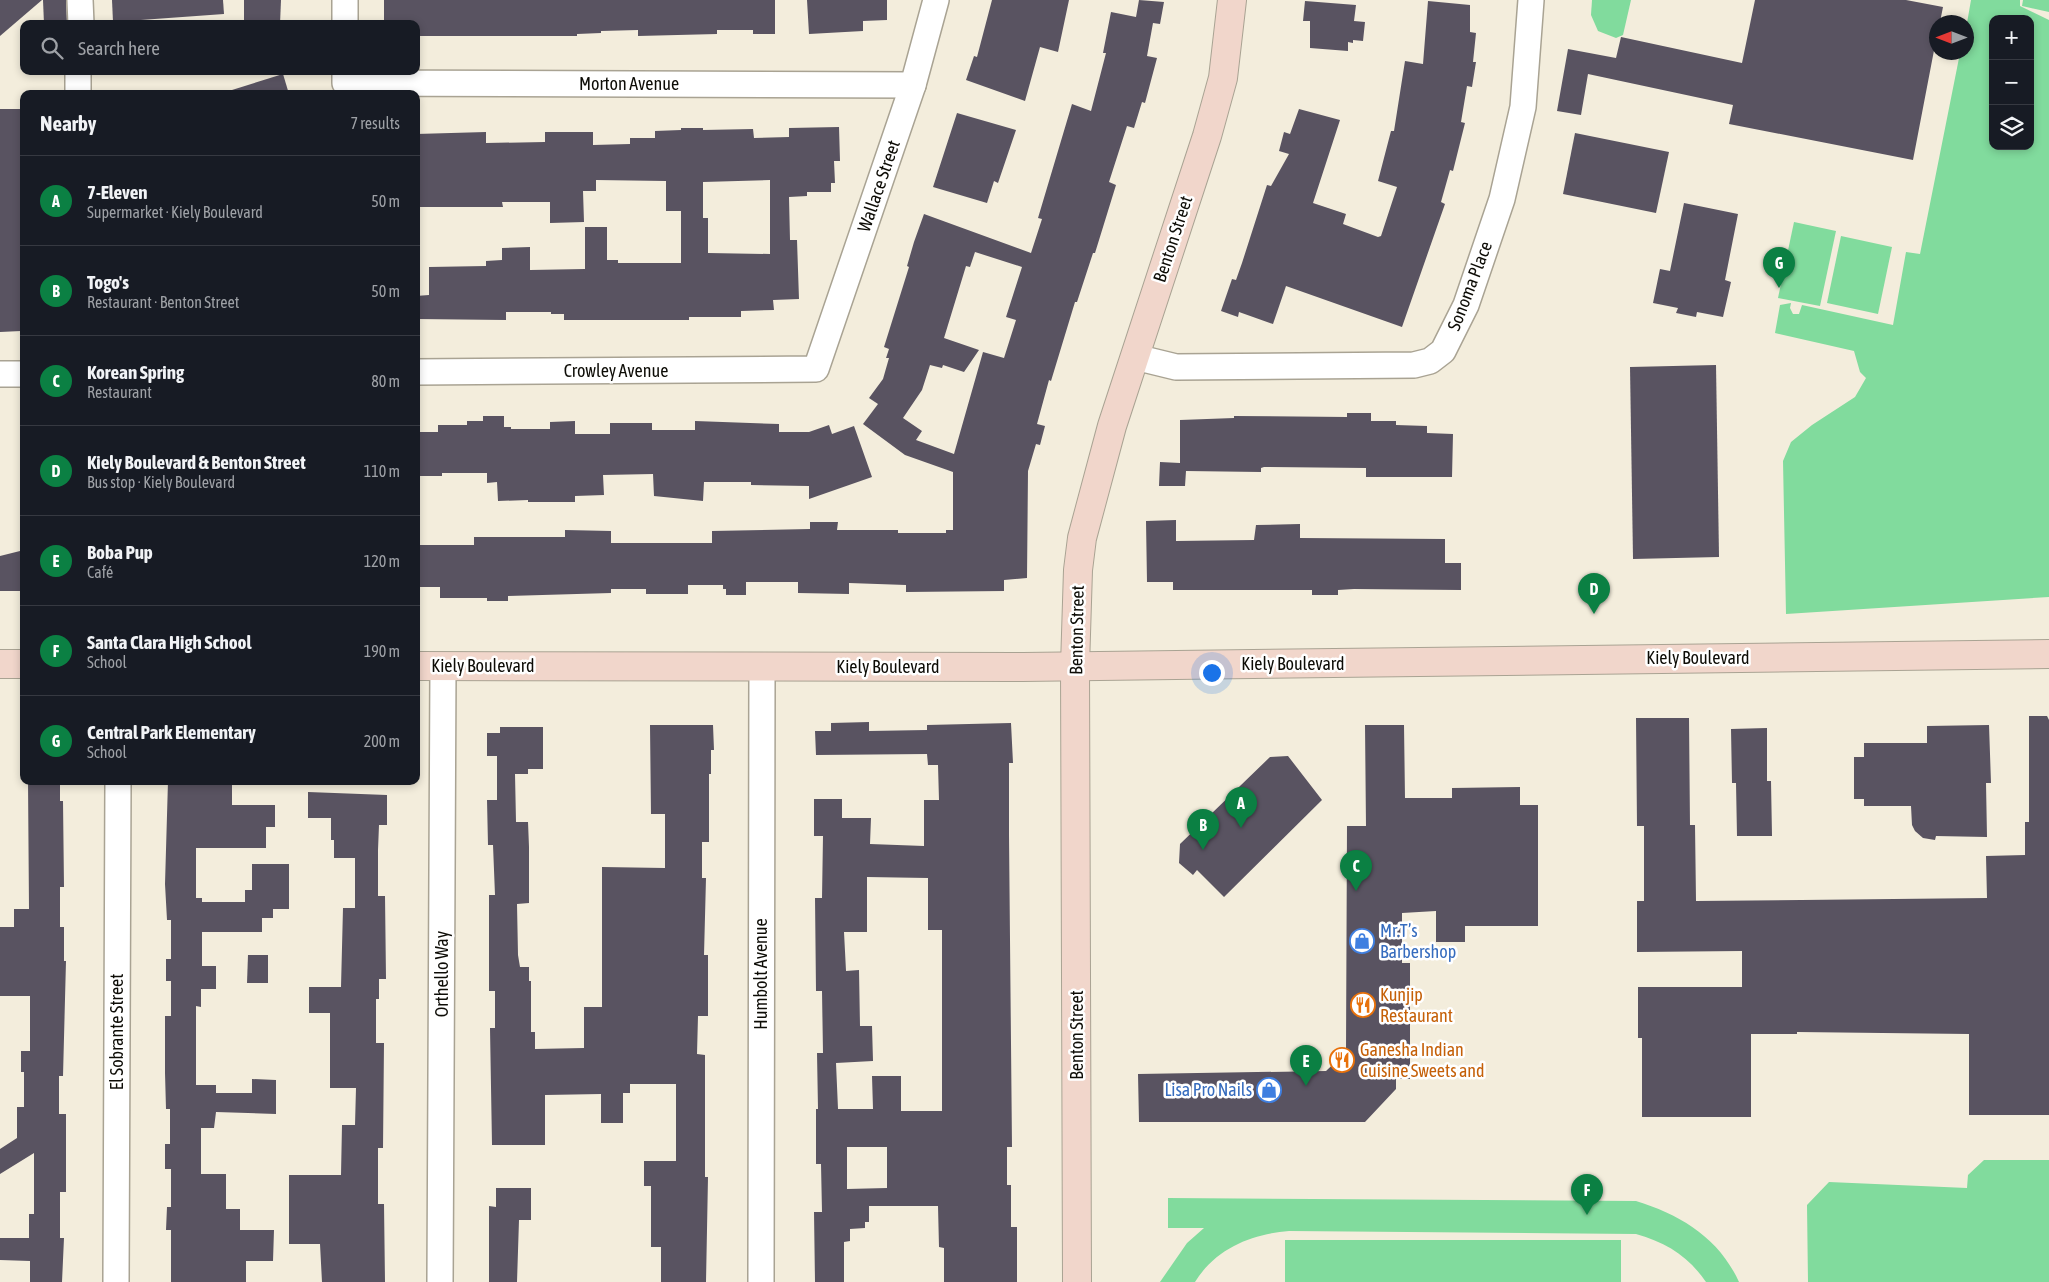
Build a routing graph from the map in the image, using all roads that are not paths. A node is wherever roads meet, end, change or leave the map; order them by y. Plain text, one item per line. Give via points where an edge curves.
1 (80, 0) edge
2 (345, 0) edge
3 (936, 0) edge
4 (1232, 0) edge
5 (1531, 0) edge
6 (81, 20) edge
7 (345, 20) edge
8 (345, 77) edge
9 (913, 85) junction
10 (1135, 357) junction
11 (816, 369) joint
12 (420, 372) edge
13 (0, 374) edge
14 (20, 374) edge
15 (2049, 654) edge
16 (0, 664) edge
17 (20, 664) edge
18 (420, 666) edge
19 (762, 666) junction
20 (1075, 666) junction
21 (443, 667) junction
22 (118, 785) edge
23 (116, 1282) edge
24 (440, 1282) edge
25 (761, 1282) edge
26 (1077, 1282) edge

1 - 6 street
2 - 7 street
3 - 9 street, Wallace Street
4 - 10 main road, Benton Street via 1223,78
5 - 10 street, Sonoma Place via 1523,107 1502,199 1466,305 1443,351 1430,361 1414,365 1176,367
8 - 9 street, Morton Avenue
9 - 11 street, Wallace Street
10 - 20 main road, Benton Street via 1099,471 1082,538
11 - 12 street, Crowley Avenue
13 - 14 street
15 - 20 main road, Kiely Boulevard
16 - 17 main road
18 - 21 main road, Kiely Boulevard
19 - 20 main road, Kiely Boulevard
19 - 21 main road, Kiely Boulevard
19 - 25 street, Humbolt Avenue
20 - 26 main road, Benton Street
21 - 24 street, Orthello Way
22 - 23 street, El Sobrante Street

